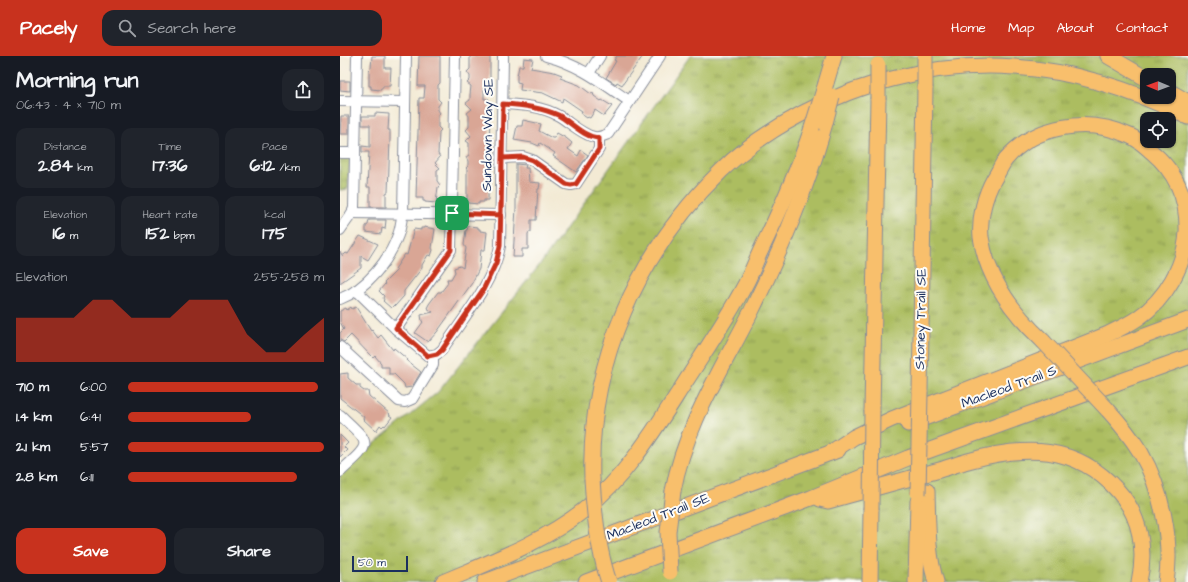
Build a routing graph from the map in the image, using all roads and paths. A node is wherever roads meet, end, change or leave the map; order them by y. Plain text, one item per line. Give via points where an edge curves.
1 (357, 56) edge
2 (406, 56) edge
3 (455, 56) edge
4 (503, 56) edge
5 (546, 56) edge
6 (600, 56) edge
7 (660, 56) edge
8 (834, 56) edge
9 (841, 56) edge
10 (925, 56) edge
11 (1108, 56) edge
12 (878, 60) edge
13 (589, 73) junction
14 (1140, 75) edge
15 (831, 81) junction
16 (1176, 95) edge
17 (340, 101) edge
18 (629, 101) junction
19 (355, 102) junction
20 (405, 102) junction
21 (1188, 102) edge
22 (503, 104) junction
23 (1188, 117) edge
24 (818, 125) junction
25 (599, 138) junction
26 (340, 153) edge
27 (354, 153) junction
28 (502, 158) junction
29 (352, 213) junction
30 (403, 213) junction
31 (452, 213) junction
32 (501, 215) junction
33 (340, 230) edge
34 (356, 290) junction
35 (340, 299) edge
36 (1188, 320) edge
37 (396, 328) junction
38 (340, 347) edge
39 (433, 355) junction
40 (1188, 357) edge
41 (340, 415) edge
42 (830, 453) junction
43 (340, 472) edge
44 (922, 493) junction
45 (811, 498) junction
46 (670, 577) edge
47 (443, 582) edge
48 (485, 582) edge
49 (586, 582) edge
50 (609, 582) edge
51 (870, 582) edge
52 (916, 582) edge
53 (936, 582) edge
54 (1139, 582) edge
55 (1166, 582) edge

1 - 19 street
2 - 20 street
3 - 31 street
4 - 22 street, Sundown Way SE
5 - 13 street
6 - 13 street
7 - 18 street
8 - 15 highway
9 - 15 highway
10 - 44 highway, Stoney Trail SE, bridge via 919,412
11 - 14 highway
12 - 51 highway, bridge
13 - 18 street
15 - 24 highway, bridge
16 - 21 highway
17 - 19 street
18 - 25 street via 608,134
19 - 20 street
19 - 27 street
20 - 30 street
22 - 25 street via 522,105 546,111 589,136
22 - 28 street, Sundown Way SE
23 - 50 highway, bridge via 1144,97 1093,79 1041,69 986,66 908,75 867,86 847,93 782,126 753,145 722,170 672,227 634,288 621,318 600,386 593,430 594,507
24 - 46 highway, bridge via 805,187 779,252 757,300 709,390 679,463 668,540
24 - 47 highway via 745,284 671,404 627,467 584,510 553,532
25 - 28 street via 599,149 576,184 566,184 532,160 523,157
26 - 27 street
27 - 29 street
28 - 32 street, Sundown Way SE
29 - 30 street
29 - 33 street
30 - 31 street
30 - 34 street via 399,234 381,267
31 - 32 street
31 - 37 street via 451,250
32 - 39 street, Sundown Way SE via 499,250 490,277 442,350
34 - 35 street
34 - 37 street
36 - 42 highway, Macleod Trail S
37 - 39 street via 428,356
38 - 39 street via 400,401 405,402 412,399 433,365
40 - 45 highway via 908,458
41 - 43 street via 362,436 365,444 362,452
42 - 48 highway, Macleod Trail SE
42 - 55 highway, bridge via 854,437 892,419 1106,335 1139,317 1155,303 1178,271 1186,248 1187,218 1184,200 1171,172 1158,157 1131,136 1091,126 1065,127 1050,130 1025,144 1005,161 990,187 981,218 981,235 988,264 1007,302 1043,342 1107,409 1140,452 1154,482 1165,524 1168,548
44 - 52 highway, Stoney Trail SE
44 - 53 highway
45 - 49 highway
45 - 54 highway via 828,501 968,461 1021,451 1049,452 1073,458 1110,482 1134,516 1142,554

